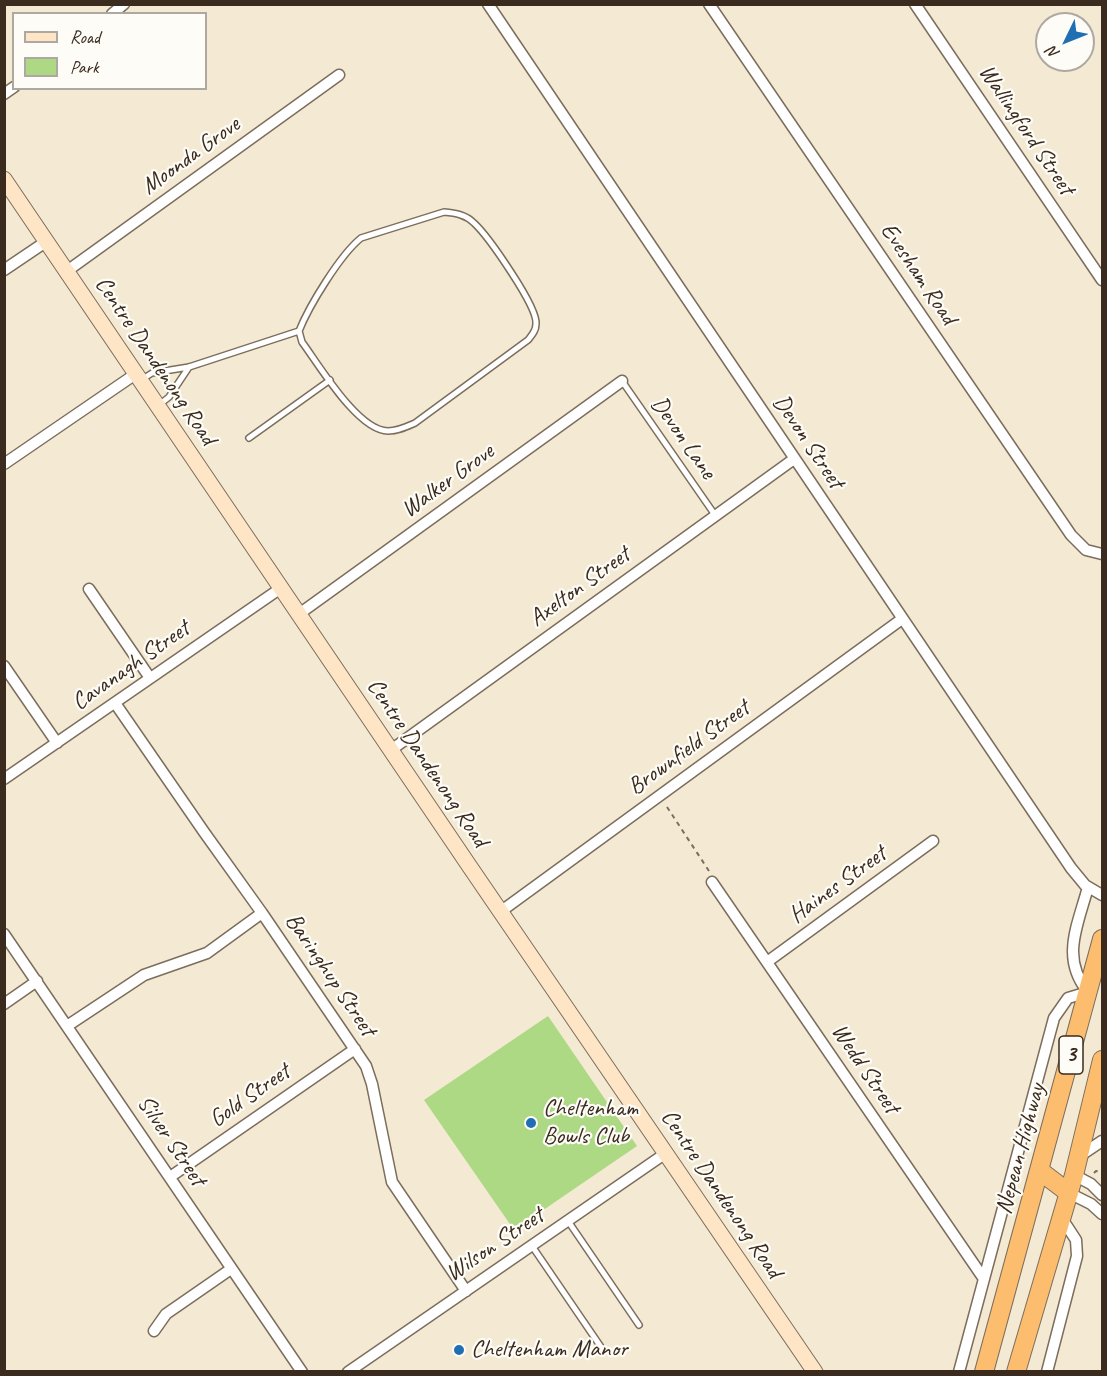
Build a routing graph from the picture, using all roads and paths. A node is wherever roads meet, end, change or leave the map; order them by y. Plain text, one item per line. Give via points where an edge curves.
1 (488, 4) edge
2 (709, 4) edge
3 (915, 4) edge
4 (339, 75) dead end
5 (4, 179) edge
6 (47, 241) junction
7 (4, 270) edge
8 (68, 271) junction
9 (1102, 280) edge
10 (299, 332) junction
11 (189, 367) junction
12 (139, 376) junction
13 (330, 380) junction
14 (622, 381) joint
15 (158, 405) junction
16 (249, 438) dead end
17 (794, 459) junction
18 (4, 464) edge
19 (715, 516) junction
20 (1102, 554) edge
21 (281, 588) junction
22 (89, 589) dead end
23 (299, 614) junction
24 (902, 619) junction
25 (4, 666) edge
26 (150, 678) junction
27 (115, 703) junction
28 (57, 743) junction
29 (392, 750) junction
30 (4, 779) edge
31 (667, 807) dead end
32 (933, 841) dead end
33 (710, 876) joint
34 (1088, 887) junction
35 (1102, 894) edge
36 (500, 912) junction
37 (262, 913) junction
38 (4, 934) edge
39 (1102, 939) edge
40 (767, 963) junction
41 (37, 981) junction
42 (1088, 992) junction
43 (4, 1004) edge
44 (67, 1026) junction
45 (355, 1049) junction
46 (1102, 1060) edge
47 (1102, 1141) edge
48 (666, 1153) junction
49 (1082, 1169) junction
50 (1040, 1171) junction
51 (1102, 1172) edge
52 (170, 1177) junction
53 (1069, 1193) junction
54 (1102, 1195) edge
55 (1102, 1214) edge
56 (1061, 1218) junction
57 (568, 1221) junction
58 (532, 1246) junction
59 (231, 1269) junction
60 (984, 1279) junction
61 (466, 1291) junction
62 (639, 1325) dead end
63 (154, 1331) dead end
64 (603, 1350) dead end
65 (302, 1371) edge
66 (348, 1371) edge
67 (815, 1371) edge
68 (959, 1371) edge
69 (984, 1371) edge
70 (1016, 1371) edge
71 (1047, 1371) edge

1 - 17 street, Devon Street
2 - 20 street, Evesham Road via 1071,535 1081,546
3 - 9 street, Wallingford Street
4 - 8 street, Moonda Grove
5 - 6 main road, Centre Dandenong Road
6 - 7 street
6 - 8 main road, Centre Dandenong Road
8 - 12 main road, Centre Dandenong Road
10 - 11 lane
10 - 13 lane
10 - 13 lane via 351,246 361,238 444,212 460,214 473,222 527,297 536,316 534,333 528,340 415,423 401,429 387,431 365,423
11 - 12 lane
11 - 15 lane via 170,397
12 - 15 main road, Centre Dandenong Road
12 - 18 street
13 - 16 lane
14 - 19 lane, Devon Lane
14 - 23 street, Walker Grove
15 - 21 main road, Centre Dandenong Road
17 - 19 street, Axelton Street
17 - 24 street, Devon Street
19 - 29 street, Axelton Street
21 - 23 main road, Centre Dandenong Road
21 - 26 street, Cavanagh Street
22 - 26 street
23 - 29 main road, Centre Dandenong Road
24 - 34 street, Devon Street via 1071,868
24 - 36 street, Brownfield Street
25 - 28 street
26 - 27 street, Cavanagh Street
27 - 28 street, Cavanagh Street
27 - 37 street, Baringhup Street
28 - 30 street, Cavanagh Street
29 - 36 main road, Centre Dandenong Road
31 - 33 path
32 - 40 street, Haines Street
33 - 40 street, Wedd Street
34 - 35 street, Devon Street
34 - 42 street via 1071,952 1080,982
36 - 48 main road, Centre Dandenong Road
37 - 44 street via 207,953 144,975
37 - 45 street, Baringhup Street
38 - 41 street, Silver Street
39 - 42 highway, Nepean Highway / 3
40 - 60 street, Wedd Street
41 - 43 street
41 - 44 street, Silver Street
42 - 50 highway, Nepean Highway / 3
42 - 60 street via 1068,998 1054,1018
44 - 52 street, Silver Street
45 - 52 street, Gold Street
45 - 61 street, Baringhup Street via 369,1074 392,1182
46 - 49 highway, 3
47 - 49 street
48 - 57 street, Wilson Street
48 - 67 main road, Centre Dandenong Road
49 - 50 highway
49 - 51 path
49 - 53 highway, 3
49 - 54 street
50 - 53 highway
50 - 69 highway, Nepean Highway / 3
52 - 59 street, Silver Street
53 - 55 street
53 - 56 highway, 3
56 - 70 highway, 3
56 - 71 street via 1076,1240 1077,1256
57 - 58 street, Wilson Street
57 - 62 lane
58 - 61 street, Wilson Street
58 - 64 lane
59 - 63 street via 166,1314
59 - 65 street, Silver Street
60 - 68 street
61 - 66 street, Wilson Street

